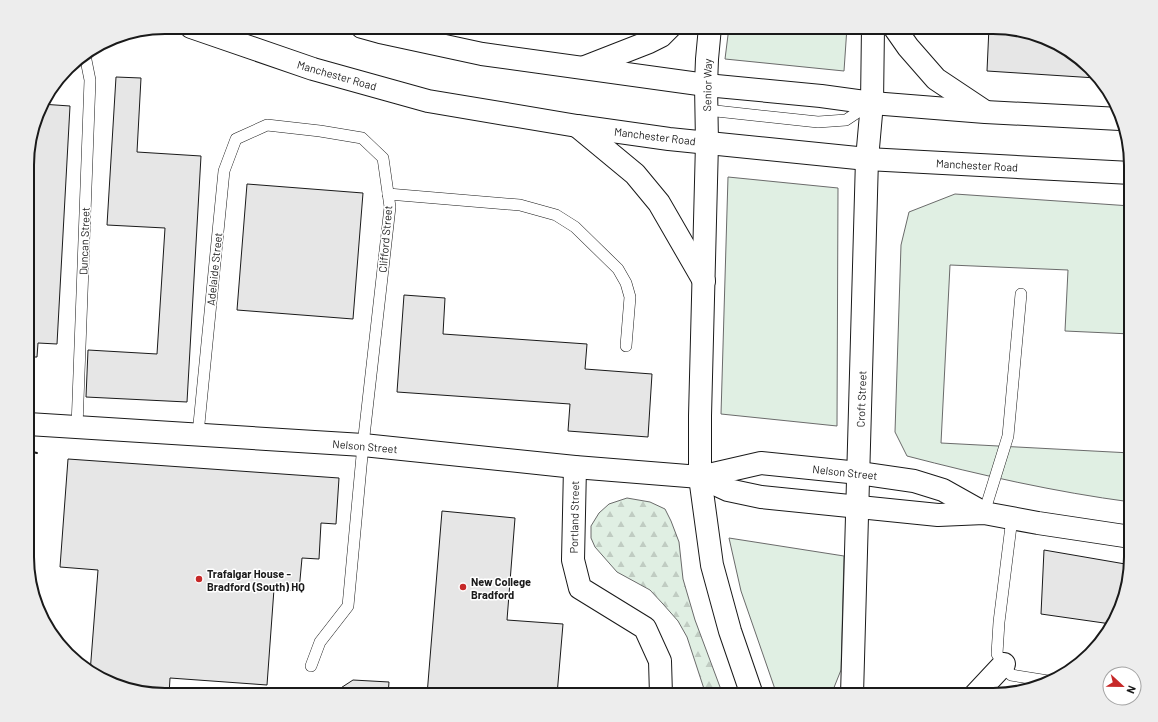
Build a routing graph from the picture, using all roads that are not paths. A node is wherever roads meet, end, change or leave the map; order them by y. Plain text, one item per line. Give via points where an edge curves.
1 (211, 34) edge
2 (396, 34) edge
3 (663, 34) edge
4 (709, 34) edge
5 (873, 34) edge
6 (899, 34) edge
7 (86, 61) edge
8 (584, 67) junction
9 (706, 85) junction
10 (872, 103) junction
11 (706, 110) junction
12 (986, 112) junction
13 (1115, 119) edge
14 (267, 125) joint
15 (577, 126) junction
16 (707, 143) junction
17 (868, 159) junction
18 (1124, 173) edge
19 (388, 194) junction
20 (704, 281) junction
21 (1021, 294) dead end
22 (626, 346) dead end
23 (34, 424) edge
24 (77, 427) junction
25 (198, 434) junction
26 (363, 445) junction
27 (575, 467) junction
28 (859, 473) junction
29 (700, 477) junction
30 (858, 507) junction
31 (984, 513) junction
32 (1012, 518) junction
33 (1124, 536) edge
34 (1004, 664) junction
35 (311, 666) dead end
36 (1038, 680) edge
37 (661, 688) edge
38 (750, 688) edge
39 (852, 688) edge
40 (981, 688) edge

1 - 15 main road, Manchester Road via 313,69 428,101
2 - 8 main road via 482,54
3 - 8 main road
4 - 9 main road, Senior Way
5 - 10 main road
6 - 12 main road via 936,79
7 - 24 lane, Duncan Street via 90,80
8 - 9 main road
9 - 10 main road
9 - 11 main road, Senior Way
10 - 11 lane via 846,120 818,122
10 - 12 main road
10 - 17 main road, Croft Street
11 - 16 main road, Senior Way
12 - 13 main road
14 - 19 lane, Clifford Street via 362,138 383,158
14 - 25 lane, Adelaide Street via 236,140 224,171
15 - 16 main road, Manchester Road
15 - 20 main road via 634,174 659,203
16 - 17 main road, Manchester Road
16 - 20 main road
17 - 18 main road, Manchester Road
17 - 28 main road, Croft Street
19 - 22 lane via 520,205 556,215 575,227 618,269 626,283 630,297
19 - 26 lane, Clifford Street via 390,208
20 - 29 main road
21 - 31 lane via 1008,436
23 - 24 main road, Nelson Street
24 - 25 main road, Nelson Street
25 - 26 main road, Nelson Street
26 - 27 main road, Nelson Street
26 - 35 lane, Clifford Street via 348,606 320,642
27 - 29 main road, Nelson Street
27 - 37 main road, Portland Street via 573,560 580,588 645,628 660,661
28 - 29 main road, Nelson Street via 761,464
28 - 30 main road, Croft Street
28 - 31 main road, Nelson Street via 914,481 943,490
29 - 30 main road, Nelson Street via 728,490
29 - 38 main road via 712,565 730,631
30 - 31 main road, Nelson Street via 938,515
30 - 39 main road, Croft Street
31 - 32 main road, Nelson Street
32 - 33 main road, Nelson Street
32 - 34 lane via 997,654
34 - 36 lane via 1011,676
34 - 40 main road

